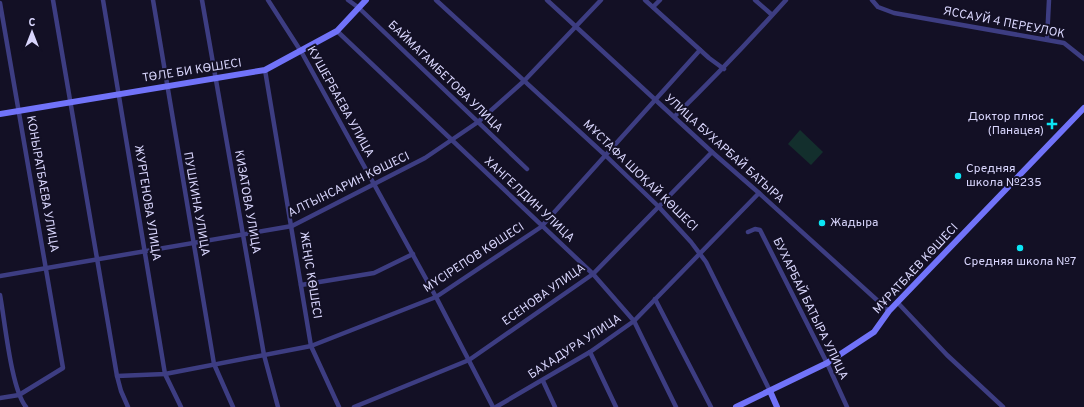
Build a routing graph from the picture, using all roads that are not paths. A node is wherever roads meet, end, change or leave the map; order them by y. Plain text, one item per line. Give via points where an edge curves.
1 (53, 0) edge
2 (103, 0) edge
3 (153, 0) edge
4 (202, 0) edge
5 (268, 0) edge
6 (348, 0) edge
7 (366, 0) edge
8 (436, 0) edge
9 (547, 0) edge
10 (600, 0) edge
11 (645, 0) edge
12 (660, 0) edge
13 (755, 0) edge
14 (786, 0) edge
15 (872, 0) edge
16 (1050, 0) edge
17 (0, 3) edge
18 (653, 7) junction
19 (358, 8) junction
20 (771, 14) junction
21 (575, 27) junction
22 (336, 31) junction
23 (1047, 39) junction
24 (700, 50) junction
25 (302, 52) junction
26 (1084, 60) edge
27 (724, 69) junction
28 (265, 70) junction
29 (216, 78) junction
30 (524, 81) junction
31 (167, 87) junction
32 (119, 94) junction
33 (654, 99) junction
34 (70, 103) junction
35 (1084, 108) edge
36 (20, 111) junction
37 (0, 114) edge
38 (675, 116) junction
39 (478, 122) junction
40 (451, 140) junction
41 (712, 152) junction
42 (605, 155) junction
43 (527, 170) dead end
44 (374, 184) junction
45 (759, 192) junction
46 (658, 206) junction
47 (292, 226) junction
48 (541, 227) junction
49 (748, 232) dead end
50 (243, 234) junction
51 (193, 243) junction
52 (145, 251) junction
53 (700, 252) junction
54 (412, 254) junction
55 (98, 260) junction
56 (47, 268) junction
57 (593, 274) junction
58 (0, 276) edge
59 (301, 285) junction
60 (0, 295) edge
61 (436, 298) junction
62 (655, 299) junction
63 (898, 303) junction
64 (889, 312) junction
65 (634, 321) junction
66 (311, 346) junction
67 (590, 352) junction
68 (264, 356) junction
69 (469, 360) junction
70 (827, 363) junction
71 (214, 364) junction
72 (165, 374) junction
73 (117, 376) junction
74 (542, 381) junction
75 (770, 391) junction
76 (19, 395) junction
77 (0, 398) edge
78 (26, 407) edge
79 (128, 407) edge
80 (181, 407) edge
81 (233, 407) edge
82 (278, 407) edge
83 (339, 407) edge
84 (354, 407) edge
85 (493, 407) edge
86 (496, 407) edge
87 (556, 407) edge
88 (616, 407) edge
89 (676, 407) edge
90 (711, 407) edge
91 (736, 407) edge
92 (777, 407) edge
93 (847, 407) edge
94 (1003, 407) edge

1 - 34 street
2 - 32 street, ЖУРГЕНОВА УЛИЦА
3 - 31 street, ПУШКИНА УЛИЦА
4 - 29 street, КИЗАТОВА УЛИЦА
5 - 25 street, КУШЕРБАЕВА УЛИЦА
6 - 19 street, БАЙМАГАМБЕТОВА УЛИЦА
7 - 19 street, ТӨЛЕ БИ КӨШЕСІ
8 - 30 street, МҰСТАФА ШОҚАЙ КӨШЕСІ
9 - 21 street, УЛИЦА БУХАРБАЙ БАТЫРА
10 - 21 street, АЛТЫНСАРИН КӨШЕСІ
11 - 18 street
12 - 18 street
13 - 20 street
14 - 20 street
15 - 23 street, ЯССАУЙ 4 ПЕРЕУЛОК via 878,7 894,13
16 - 23 street
17 - 36 street, КОНЫРАТБАЕВА УЛИЦА
18 - 24 street
19 - 22 street, ТӨЛЕ БИ КӨШЕСІ
19 - 39 street, БАЙМАГАМБЕТОВА УЛИЦА
20 - 27 street
21 - 30 street, АЛТЫНСАРИН КӨШЕСІ
21 - 33 street, УЛИЦА БУХАРБАЙ БАТЫРА
22 - 25 street, ТӨЛЕ БИ КӨШЕСІ
22 - 40 street, ХАНГЕЛДИН УЛИЦА
23 - 26 street, ЯССАУЙ 4 ПЕРЕУЛОК via 1069,46
24 - 27 street
24 - 33 street, МҮСІРЕПОВ КӨШЕСІ
25 - 28 street, ТӨЛЕ БИ КӨШЕСІ
25 - 44 street, КУШЕРБАЕВА УЛИЦА
27 - 38 street
28 - 29 street, ТӨЛЕ БИ КӨШЕСІ
28 - 47 street, ЖЕҢІС КӨШЕСІ
29 - 31 street, ТӨЛЕ БИ КӨШЕСІ
29 - 50 street, КИЗАТОВА УЛИЦА
30 - 39 street, АЛТЫНСАРИН КӨШЕСІ
30 - 42 street, МҰСТАФА ШОҚАЙ КӨШЕСІ
31 - 32 street, ТӨЛЕ БИ КӨШЕСІ
31 - 51 street, ПУШКИНА УЛИЦА
32 - 34 street, ТӨЛЕ БИ КӨШЕСІ
32 - 52 street, ЖУРГЕНОВА УЛИЦА
33 - 38 street, УЛИЦА БУХАРБАЙ БАТЫРА
33 - 42 street, МҮСІРЕПОВ КӨШЕСІ
34 - 36 street, ТӨЛЕ БИ КӨШЕСІ
34 - 55 street
35 - 63 street, МҰРАТБАЕВ КӨШЕСІ
36 - 37 street, ТӨЛЕ БИ КӨШЕСІ
36 - 56 street, КОНЫРАТБАЕВА УЛИЦА
38 - 41 street, УЛИЦА БУХАРБАЙ БАТЫРА
39 - 40 street, АЛТЫНСАРИН КӨШЕСІ
39 - 43 street, БАЙМАГАМБЕТОВА УЛИЦА
40 - 44 street, АЛТЫНСАРИН КӨШЕСІ via 424,158
40 - 48 street, ХАНГЕЛДИН УЛИЦА
41 - 45 street, УЛИЦА БУХАРБАЙ БАТЫРА
41 - 46 street, ЕСЕНОВА УЛИЦА
42 - 46 street, МҰСТАФА ШОҚАЙ КӨШЕСІ
42 - 48 street, МҮСІРЕПОВ КӨШЕСІ
44 - 47 street, АЛТЫНСАРИН КӨШЕСІ
44 - 54 street, КУШЕРБАЕВА УЛИЦА
45 - 53 street, БАХАДУРА УЛИЦА
45 - 64 street, УЛИЦА БУХАРБАЙ БАТЫРА
46 - 53 street, МҰСТАФА ШОҚАЙ КӨШЕСІ
46 - 57 street, ЕСЕНОВА УЛИЦА
47 - 50 street, АЛТЫНСАРИН КӨШЕСІ
47 - 59 street, ЖЕҢІС КӨШЕСІ
48 - 57 street, ХАНГЕЛДИН УЛИЦА
48 - 61 street, МҮСІРЕПОВ КӨШЕСІ
49 - 70 street, БУХАРБАЙ БАТЫРА УЛИЦА via 760,230
50 - 51 street, АЛТЫНСАРИН КӨШЕСІ
50 - 68 street, КИЗАТОВА УЛИЦА
51 - 52 street, АЛТЫНСАРИН КӨШЕСІ
51 - 71 street, ПУШКИНА УЛИЦА
52 - 55 street, АЛТЫНСАРИН КӨШЕСІ
52 - 72 street, ЖУРГЕНОВА УЛИЦА
53 - 62 street, БАХАДУРА УЛИЦА
53 - 75 street, МҰСТАФА ШОҚАЙ КӨШЕСІ
54 - 59 street via 374,273
54 - 61 street, КУШЕРБАЕВА УЛИЦА
55 - 56 street, АЛТЫНСАРИН КӨШЕСІ
55 - 73 street
56 - 58 street, АЛТЫНСАРИН КӨШЕСІ
56 - 76 street, КОНЫРАТБАЕВА УЛИЦА via 64,368
57 - 65 street, ХАНГЕЛДИН УЛИЦА
57 - 69 street, ЕСЕНОВА УЛИЦА
59 - 66 street, ЖЕҢІС КӨШЕСІ
60 - 76 street
61 - 66 street, МҮСІРЕПОВ КӨШЕСІ
61 - 69 street, КУШЕРБАЕВА УЛИЦА
62 - 65 street, БАХАДУРА УЛИЦА
62 - 90 street
63 - 64 street, МҰРАТБАЕВ КӨШЕСІ
63 - 94 street via 947,355
64 - 70 street, МҰРАТБАЕВ КӨШЕСІ via 874,332
65 - 67 street, БАХАДУРА УЛИЦА
65 - 89 street, ХАНГЕЛДИН УЛИЦА
66 - 68 street, МҮСІРЕПОВ КӨШЕСІ
66 - 83 street, ЖЕҢІС КӨШЕСІ
67 - 74 street, БАХАДУРА УЛИЦА
67 - 88 street
68 - 71 street, МҮСІРЕПОВ КӨШЕСІ
68 - 82 street, КИЗАТОВА УЛИЦА
69 - 84 street, ЕСЕНОВА УЛИЦА
69 - 85 street, КУШЕРБАЕВА УЛИЦА
70 - 75 street, МҰРАТБАЕВ КӨШЕСІ
70 - 93 street, БУХАРБАЙ БАТЫРА УЛИЦА
71 - 72 street, МҮСІРЕПОВ КӨШЕСІ
71 - 81 street, ПУШКИНА УЛИЦА
72 - 73 street, МҮСІРЕПОВ КӨШЕСІ
72 - 80 street, ЖУРГЕНОВА УЛИЦА
73 - 79 street
74 - 86 street, БАХАДУРА УЛИЦА
74 - 87 street
75 - 91 street, МҰРАТБАЕВ КӨШЕСІ
75 - 92 street, МҰСТАФА ШОҚАЙ КӨШЕСІ
76 - 77 street
76 - 78 street

